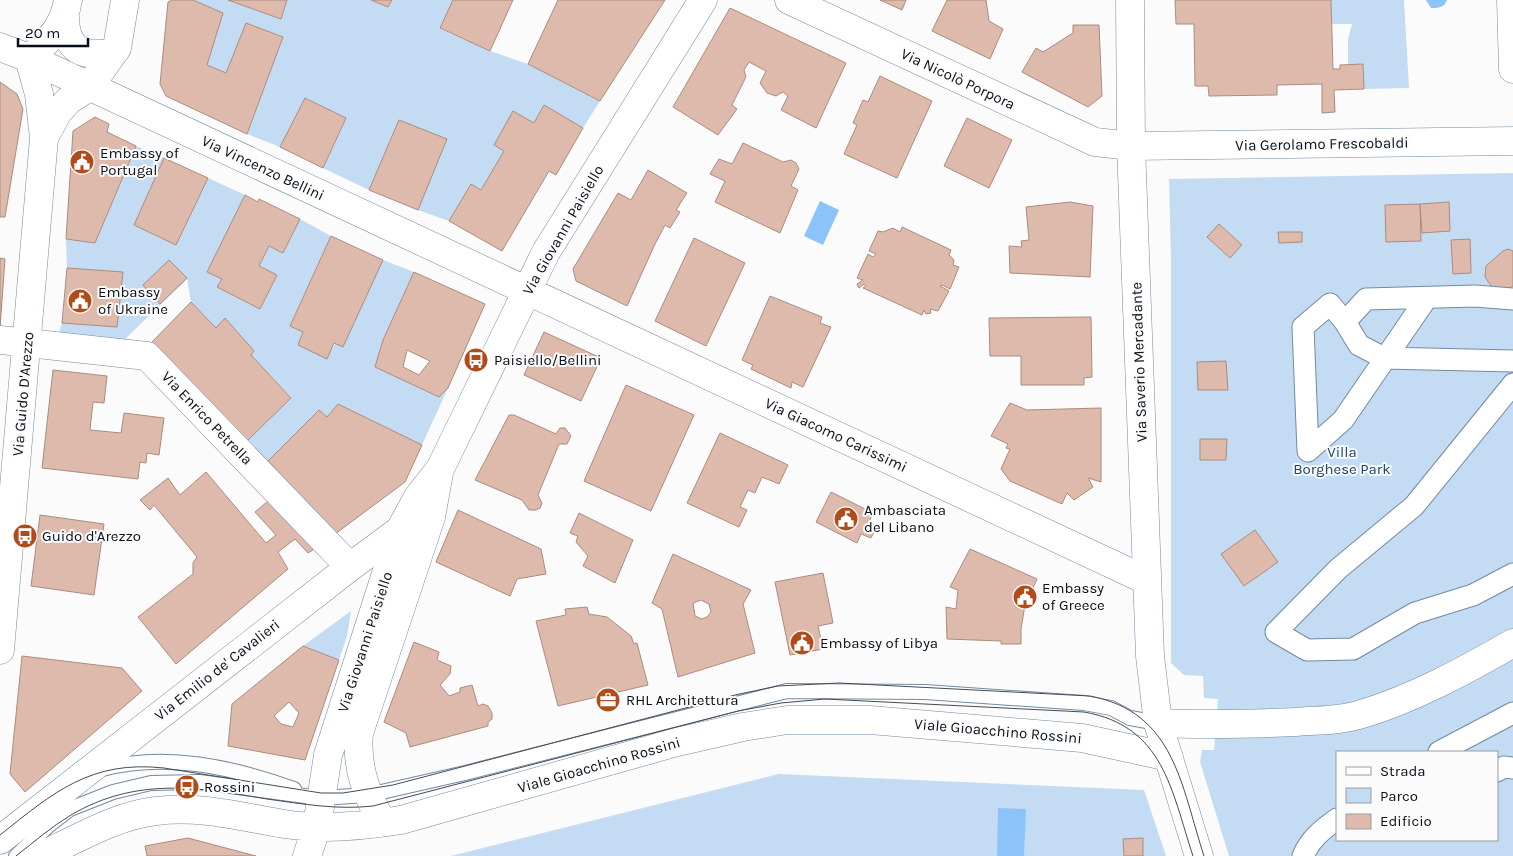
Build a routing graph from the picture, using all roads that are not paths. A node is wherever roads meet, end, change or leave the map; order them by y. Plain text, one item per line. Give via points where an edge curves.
1 (125, 0) edge
2 (703, 0) edge
3 (789, 0) edge
4 (1130, 0) edge
5 (1511, 0) edge
6 (67, 9) edge
7 (0, 46) edge
8 (112, 53) junction
9 (29, 58) junction
10 (1513, 69) edge
11 (89, 87) junction
12 (44, 138) junction
13 (1513, 142) edge
14 (1131, 146) junction
15 (526, 291) junction
16 (1426, 299) junction
17 (1513, 299) edge
18 (1346, 322) junction
19 (0, 340) edge
20 (27, 344) junction
21 (1384, 358) junction
22 (1513, 361) edge
23 (1513, 384) edge
24 (440, 469) junction
25 (400, 530) junction
26 (350, 567) junction
27 (1513, 574) edge
28 (1146, 580) junction
29 (1513, 643) edge
30 (0, 650) edge
31 (1513, 713) edge
32 (1158, 723) junction
33 (1441, 751) edge
34 (1169, 756) junction
35 (1513, 768) edge
36 (1498, 770) edge
37 (84, 774) junction
38 (368, 795) junction
39 (320, 798) junction
40 (1336, 820) edge
41 (382, 822) junction
42 (317, 826) junction
43 (0, 840) edge
44 (16, 856) edge
45 (40, 856) edge
46 (307, 856) edge
47 (1199, 856) edge
48 (1304, 856) edge

1 - 8 street via 119,42
2 - 15 street, Via Giovanni Paisiello via 546,252
3 - 14 street, Via Nicolò Porpora via 1095,142
4 - 14 street, Via Saverio Mercadante
5 - 10 street
6 - 8 street via 65,30 75,48 89,54
6 - 9 street via 52,35
7 - 9 street, Via Vincenzo Bellini
8 - 11 street
9 - 11 street, Via Vincenzo Bellini
9 - 12 street, Via Guido D'Arezzo via 39,94
11 - 12 street, Via Guido D'Arezzo via 58,112
11 - 15 street, Via Vincenzo Bellini
12 - 20 street, Via Guido D'Arezzo
13 - 14 street, Via Gerolamo Frescobaldi
14 - 28 street, Via Saverio Mercadante
15 - 24 street, Via Giovanni Paisiello
15 - 28 street, Via Giacomo Carissimi
16 - 17 street via 1475,296
16 - 18 street via 1366,299
16 - 21 street
18 - 21 street via 1360,345
18 - 21 street via 1330,304 1303,327 1308,452 1343,420
19 - 20 street, Via Enrico Petrella
20 - 26 street, Via Enrico Petrella via 147,356
20 - 30 street, Via Guido D'Arezzo
21 - 22 street
23 - 27 street via 1414,506 1338,569 1276,632 1307,650 1353,648 1415,613 1473,595
24 - 25 street, Via Giovanni Paisiello via 418,497
24 - 38 street, Via Giovanni Paisiello via 429,525 360,733 358,756
25 - 26 street, Via Emilio de' Cavalieri
25 - 39 street, Via Giovanni Paisiello via 328,755
26 - 37 street, Via Emilio de' Cavalieri
28 - 32 street, Via Saverio Mercadante via 1151,670
29 - 32 street via 1447,679 1362,714 1269,723
31 - 33 street
32 - 34 street, Via Saverio Mercadante
32 - 38 lane, Viale Gioacchino Rossini via 1084,703 925,692 787,690
34 - 41 street, Viale Gioacchino Rossini via 1082,738 870,720 787,720 677,742 417,817
34 - 47 street, Via Saverio Mercadante
35 - 36 street
37 - 39 lane, Viale Gioacchino Rossini via 144,761 180,762 254,776
37 - 43 street, Viale Gioacchino Rossini
38 - 39 lane, Viale Gioacchino Rossini
38 - 41 street, Via Giovanni Paisiello
39 - 42 street, Via Giovanni Paisiello
39 - 44 lane, Viale Gioacchino Rossini via 199,782 150,783 113,792 70,809
40 - 48 street via 1307,846
41 - 42 street, Viale Gioacchino Rossini
42 - 45 street, Viale Gioacchino Rossini via 283,824 213,811 154,811 126,817
42 - 46 street, Via Giovanni Paisiello

